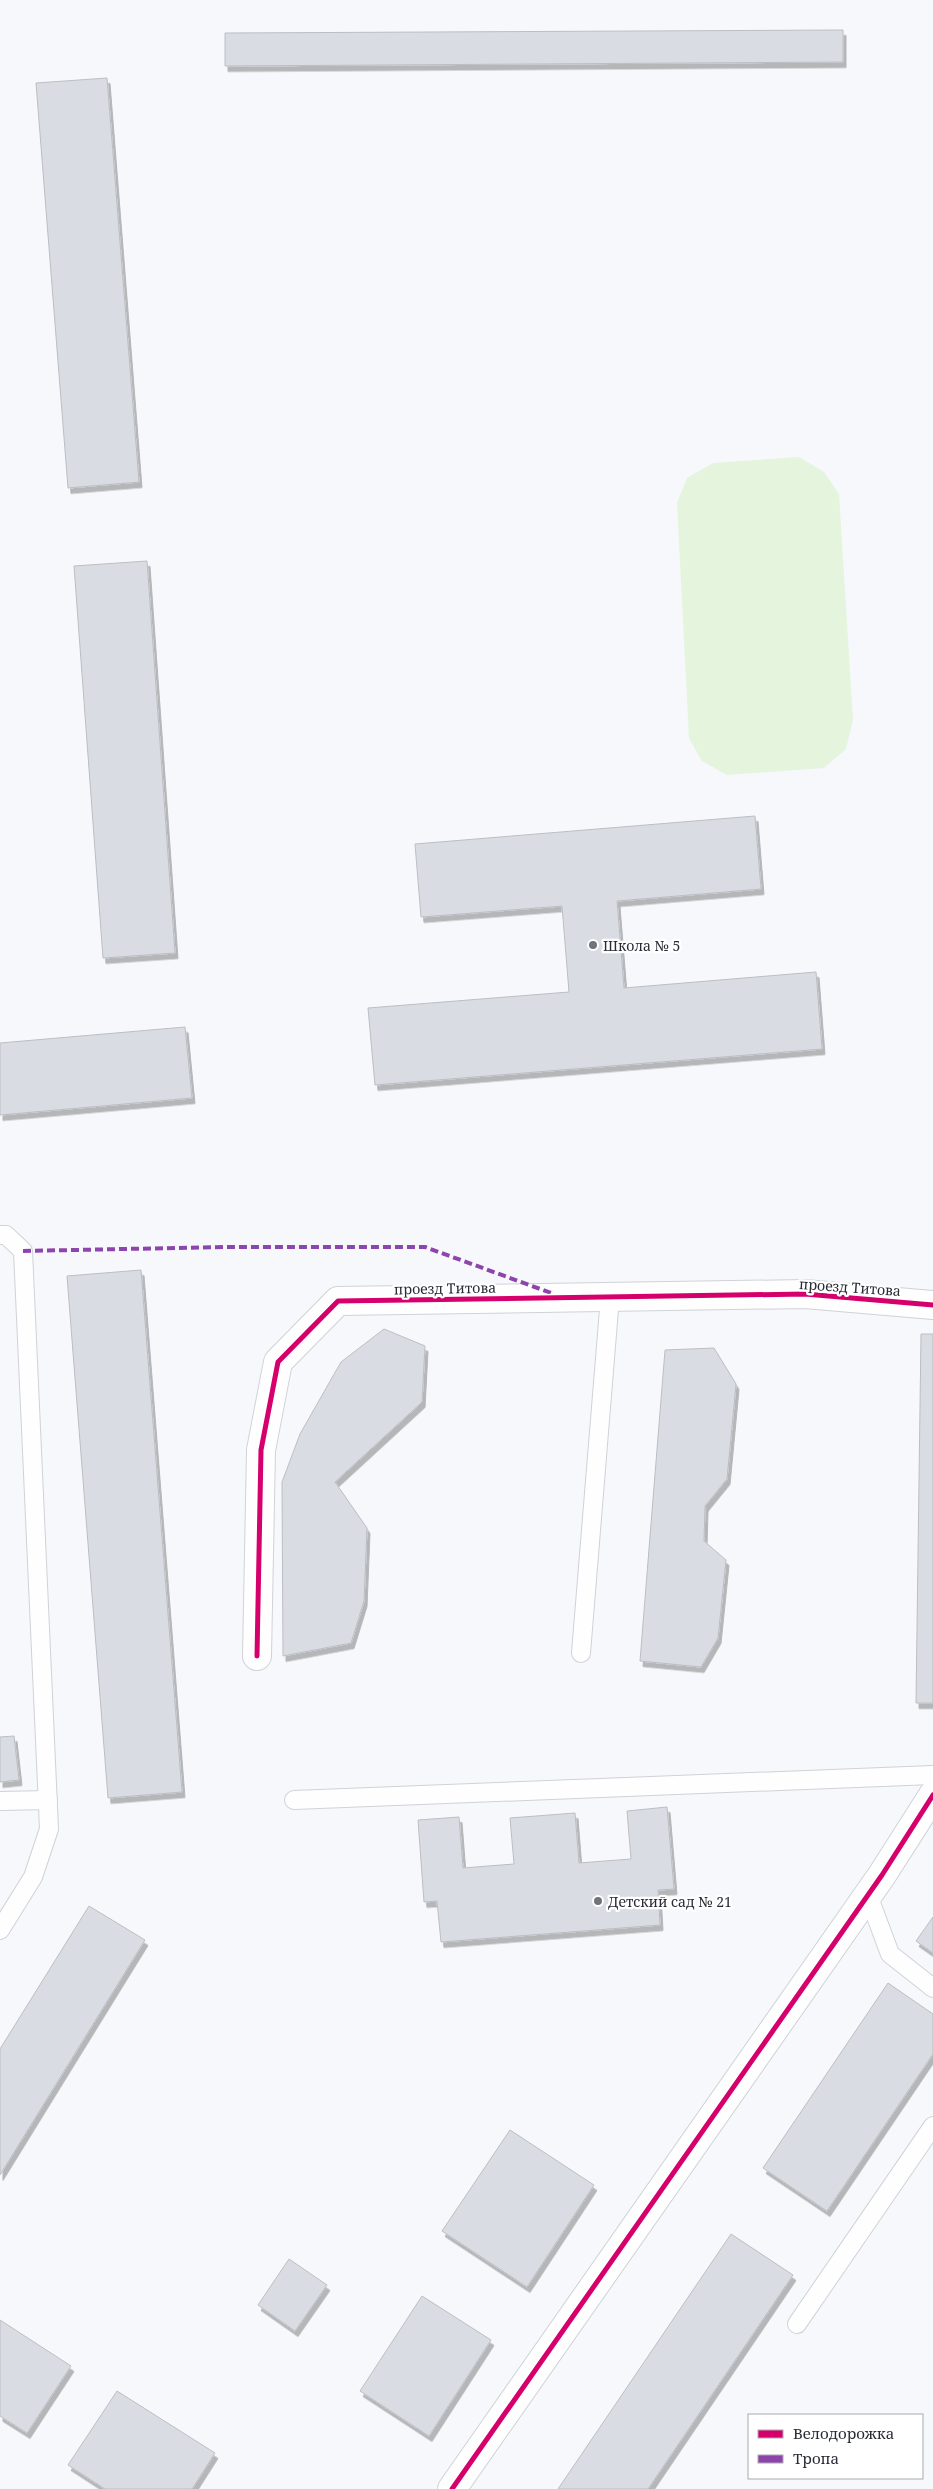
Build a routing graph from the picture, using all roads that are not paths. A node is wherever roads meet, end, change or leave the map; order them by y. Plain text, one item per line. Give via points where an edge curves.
1 (0, 1235) edge
2 (610, 1296) junction
3 (933, 1305) edge
4 (581, 1652) dead end
5 (257, 1656) dead end
6 (933, 1775) edge
7 (933, 1795) edge
8 (48, 1800) junction
9 (294, 1800) dead end
10 (0, 1801) edge
11 (868, 1895) junction
12 (0, 1930) edge
13 (933, 1988) edge
14 (933, 2126) edge
15 (797, 2324) dead end
16 (452, 2489) edge

1 - 8 lane via 6,1235 22,1251
2 - 3 street, проезд Титова via 805,1294
2 - 4 lane
2 - 5 street, проезд Титова via 338,1301 278,1362 260,1450
6 - 9 lane
7 - 11 street
8 - 10 lane
8 - 12 lane via 49,1829 33,1877
11 - 13 lane via 890,1954
11 - 16 street
14 - 15 lane

